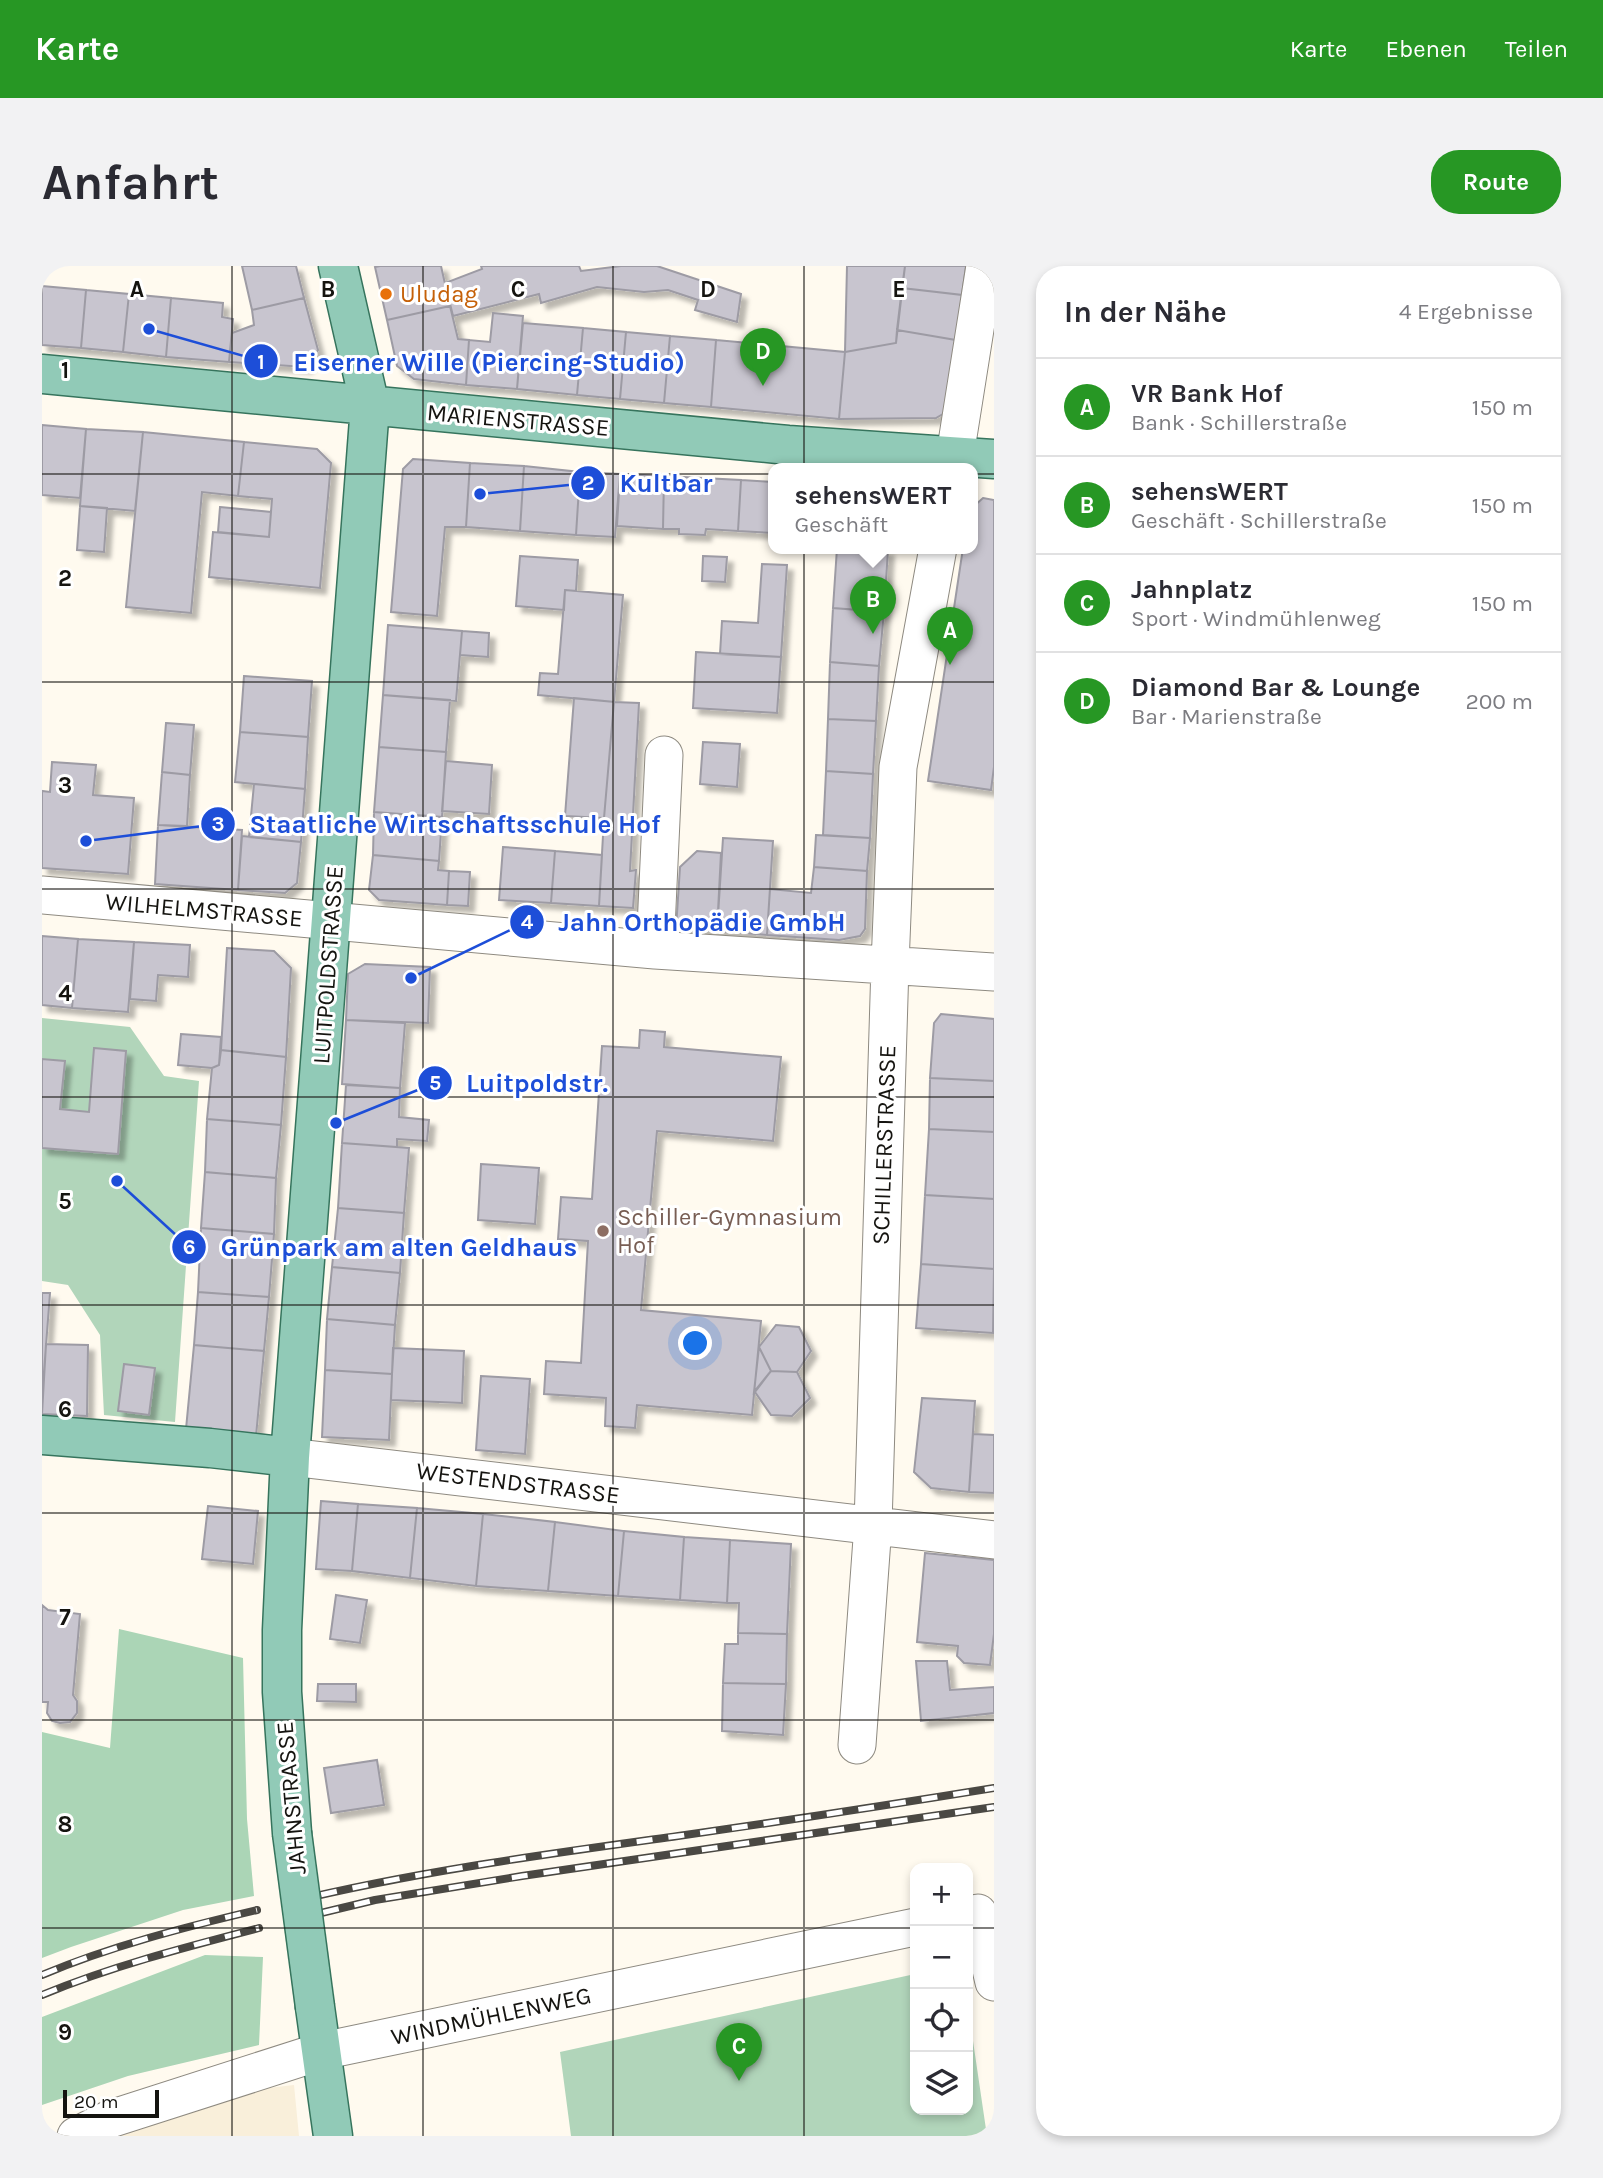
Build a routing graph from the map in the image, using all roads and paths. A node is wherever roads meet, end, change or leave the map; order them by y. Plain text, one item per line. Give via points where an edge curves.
1 (338, 266) edge
2 (985, 266) edge
3 (42, 374) edge
4 (370, 406) junction
5 (994, 459) edge
6 (954, 462) edge
7 (937, 554) edge
8 (664, 755) dead end
9 (42, 895) edge
10 (331, 922) junction
11 (655, 950) junction
12 (890, 965) junction
13 (994, 972) edge
14 (42, 1435) edge
15 (290, 1457) junction
16 (873, 1525) junction
17 (994, 1540) edge
18 (857, 1745) dead end
19 (980, 1913) edge
20 (910, 1928) edge
21 (994, 1982) edge
22 (322, 2051) junction
23 (76, 2136) edge
24 (333, 2136) edge

1 - 4 main road, LUITPOLDSTRASSE
2 - 6 street
3 - 4 main road, MARIENSTRASSE
4 - 6 main road, MARIENSTRASSE
4 - 10 main road, LUITPOLDSTRASSE
5 - 6 main road, MARIENSTRASSE
7 - 12 street, SCHILLERSTRASSE via 898,767
8 - 11 street
9 - 10 street, WILHELMSTRASSE
10 - 11 street, WILHELMSTRASSE
10 - 15 main road, LUITPOLDSTRASSE
11 - 12 street, WILHELMSTRASSE
12 - 13 street, WILHELMSTRASSE
12 - 16 street, SCHILLERSTRASSE
14 - 15 main road, WESTENDSTRASSE
15 - 16 street, WESTENDSTRASSE
15 - 22 main road, JAHNSTRASSE, bridge via 282,1692 292,1833
16 - 17 street, WESTENDSTRASSE
16 - 18 street, SCHILLERSTRASSE
19 - 21 street
20 - 22 street, WINDMÜHLENWEG
22 - 23 street, WINDMÜHLENWEG via 110,2119
22 - 24 main road, JAHNSTRASSE

